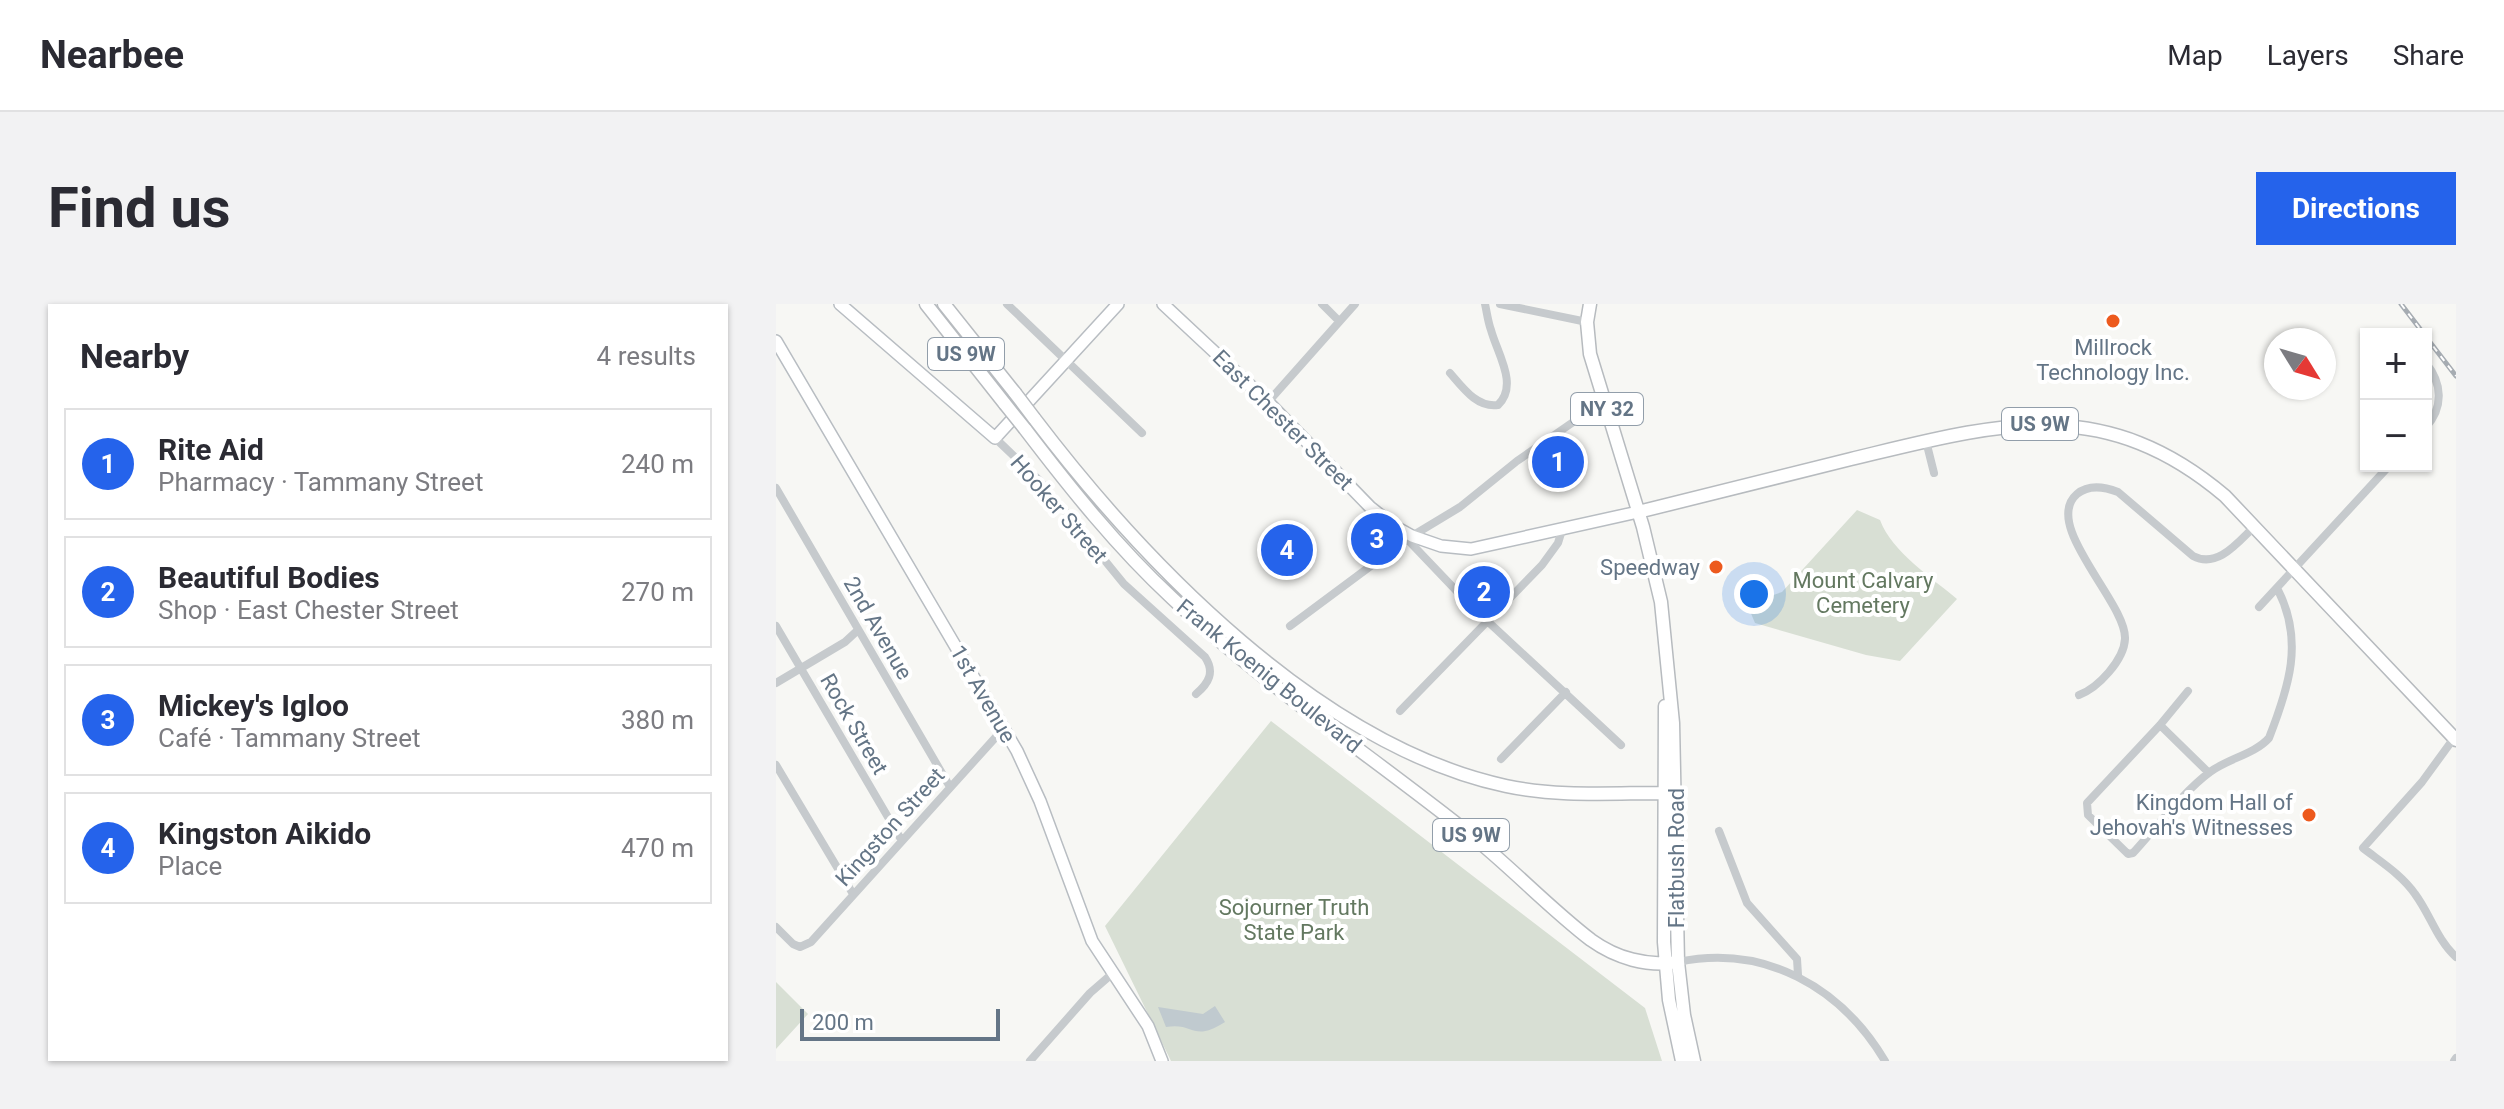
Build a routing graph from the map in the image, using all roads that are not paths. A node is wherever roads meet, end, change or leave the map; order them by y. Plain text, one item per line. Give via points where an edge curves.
1 (840, 304) edge
2 (926, 304) edge
3 (944, 304) edge
4 (1007, 304) edge
5 (1118, 304) edge
6 (1163, 304) edge
7 (1322, 304) edge
8 (1355, 304) edge
9 (1485, 304) edge
10 (1500, 304) edge
11 (1590, 304) edge
12 (1339, 321) junction
13 (1587, 322) junction
14 (776, 341) edge
15 (1066, 361) junction
16 (1450, 373) dead end
17 (2432, 373) edge
18 (1268, 402) junction
19 (1605, 404) junction
20 (2432, 419) edge
21 (1142, 433) dead end
22 (995, 438) junction
23 (1926, 441) junction
24 (2384, 472) edge
25 (1934, 473) dead end
26 (776, 488) edge
27 (1638, 512) junction
28 (2255, 526) junction
29 (1562, 530) junction
30 (1409, 538) junction
31 (2296, 569) junction
32 (2278, 590) junction
33 (2259, 607) dead end
34 (1489, 622) junction
35 (776, 626) edge
36 (1290, 626) dead end
37 (858, 630) junction
38 (1666, 654) junction
39 (801, 668) junction
40 (776, 683) edge
41 (2188, 691) dead end
42 (1566, 692) junction
43 (1196, 694) dead end
44 (2079, 695) dead end
45 (1400, 711) dead end
46 (2160, 725) junction
47 (1004, 728) junction
48 (2455, 739) edge
49 (1621, 745) dead end
50 (1501, 759) dead end
51 (776, 765) edge
52 (2209, 773) junction
53 (950, 787) junction
54 (1664, 793) junction
55 (1675, 802) junction
56 (1719, 831) dead end
57 (902, 841) junction
58 (853, 894) junction
59 (776, 927) edge
60 (2456, 957) edge
61 (1671, 963) junction
62 (1113, 973) junction
63 (1798, 975) junction
64 (1030, 1061) edge
65 (1162, 1061) edge
66 (1682, 1061) edge
67 (1694, 1061) edge
68 (1885, 1061) edge

1 - 22 street, Hooker Street
2 - 61 main road, Frank Koenig Boulevard / US 9W, bridge via 1063,480 1172,598 1227,647 1468,833 1591,940 1626,958
3 - 54 main road, Frank Koenig Boulevard / US 9W, bridge via 1115,517 1182,587 1281,672 1355,723 1435,763 1505,786 1568,794
4 - 15 street
5 - 15 street
6 - 18 street, East Chester Street
7 - 12 street
8 - 12 street
9 - 16 street via 1504,368 1506,396 1494,406 1481,403
10 - 13 street
11 - 13 main road, NY 32
12 - 18 street
13 - 19 main road, NY 32
14 - 47 street, 1st Avenue
15 - 21 street
15 - 22 street
17 - 20 street via 2439,396
18 - 30 street, East Chester Street via 1370,507
19 - 27 main road, NY 32
19 - 30 street
22 - 43 street, Hooker Street via 1040,481 1124,584 1205,657 1209,680
23 - 25 street
23 - 27 main road, US 9W
23 - 28 main road, US 9W via 2026,424 2106,433 2180,464
24 - 31 street
26 - 37 street, 2nd Avenue
27 - 29 street, East Chester Street
27 - 38 main road, Flatbush Road via 1655,572
28 - 31 main road, US 9W
28 - 44 street via 2219,557 2206,561 2193,556 2118,492 2092,488 2075,496 2068,511 2072,531 2120,618 2125,640 2104,676
29 - 30 street, East Chester Street via 1471,549
29 - 34 street via 1551,555
30 - 34 street, East Chester Street
30 - 36 street
31 - 32 street
31 - 48 main road, US 9W
32 - 33 street
32 - 52 street via 2294,641 2269,738
34 - 42 street, East Chester Street
34 - 45 street
35 - 39 street, Rock Street
37 - 39 street
37 - 53 street, 2nd Avenue
38 - 54 main road, Flatbush Road
38 - 55 main road, Flatbush Road
39 - 40 street
39 - 57 street, Rock Street
41 - 46 street
42 - 49 street, East Chester Street
42 - 50 street
46 - 52 street
46 - 52 street via 2087,803 2086,812 2099,826 2133,853
47 - 53 street, Kingston Street
47 - 62 street, 1st Avenue via 1040,801 1088,932
48 - 60 street via 2363,848 2416,894
51 - 58 street
53 - 57 street, Kingston Street
54 - 55 main road
54 - 61 main road, Flatbush Road
55 - 61 main road, Flatbush Road
56 - 63 street via 1747,903 1797,959
57 - 58 street, Kingston Street
58 - 59 street, Kingston Street via 811,942 800,947
61 - 63 street via 1751,961
61 - 66 main road, Flatbush Road via 1672,1017
61 - 67 main road, Flatbush Road
62 - 64 street
62 - 65 street, 1st Avenue via 1148,1026
63 - 68 street via 1844,1009

